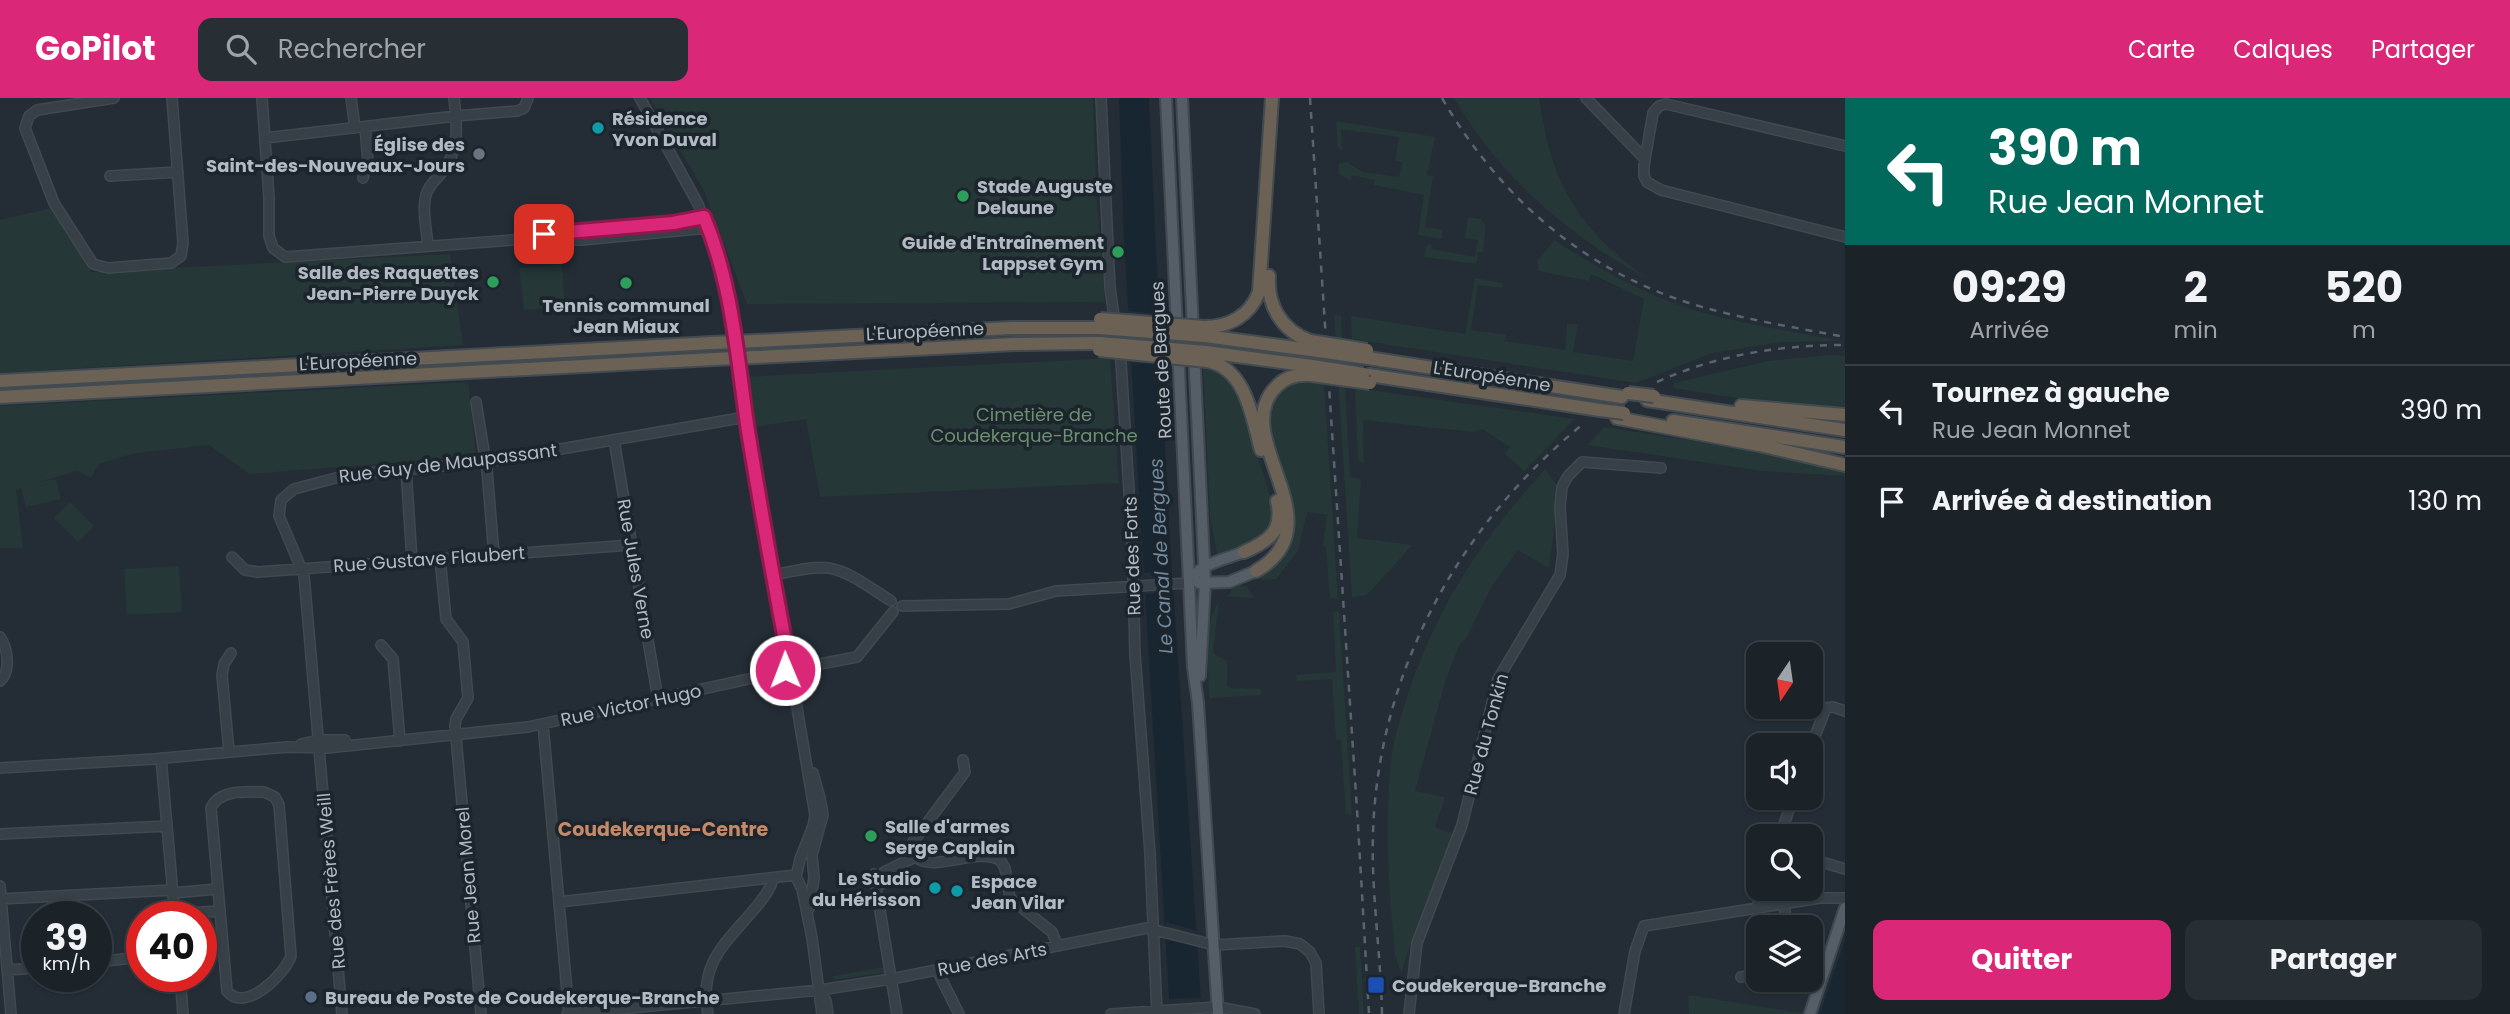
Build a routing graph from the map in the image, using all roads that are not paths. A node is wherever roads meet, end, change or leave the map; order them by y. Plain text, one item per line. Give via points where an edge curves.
1 (114, 98) edge
2 (172, 98) edge
3 (262, 98) edge
4 (351, 98) edge
5 (454, 98) edge
6 (640, 98) edge
7 (1101, 98) edge
8 (1166, 98) edge
9 (1182, 98) edge
10 (1272, 98) edge
11 (1279, 98) edge
12 (1586, 98) edge
13 (526, 103) edge
14 (456, 116) junction
15 (360, 128) junction
16 (265, 138) junction
17 (1845, 146) edge
18 (1645, 159) junction
19 (178, 172) junction
20 (110, 176) dead end
21 (363, 178) dead end
22 (704, 217) junction
23 (709, 229) junction
24 (1845, 237) edge
25 (526, 239) junction
26 (428, 246) junction
27 (1204, 331) junction
28 (1311, 345) junction
29 (1207, 356) junction
30 (1311, 370) junction
31 (0, 381) edge
32 (0, 397) edge
33 (1651, 398) junction
34 (476, 402) dead end
35 (1845, 415) edge
36 (1621, 416) junction
37 (746, 417) junction
38 (1845, 430) edge
39 (614, 440) junction
40 (1845, 447) edge
41 (486, 462) junction
42 (1845, 465) edge
43 (1661, 468) dead end
44 (405, 469) junction
45 (631, 545) junction
46 (1244, 552) joint
47 (494, 555) junction
48 (232, 556) dead end
49 (440, 558) junction
50 (412, 560) junction
51 (1204, 567) junction
52 (302, 568) junction
53 (1256, 571) joint
54 (773, 575) junction
55 (1189, 583) junction
56 (1205, 583) junction
57 (1138, 585) junction
58 (891, 601) junction
59 (902, 606) junction
60 (893, 612) junction
61 (0, 637) edge
62 (381, 645) dead end
63 (231, 653) dead end
64 (790, 667) junction
65 (802, 671) junction
66 (782, 676) junction
67 (2, 680) edge
68 (794, 690) junction
69 (657, 699) junction
70 (1198, 704) junction
71 (1845, 711) edge
72 (543, 724) junction
73 (456, 733) junction
74 (1816, 733) edge
75 (400, 738) junction
76 (802, 739) junction
77 (319, 744) junction
78 (229, 752) junction
79 (161, 758) junction
80 (963, 760) dead end
81 (0, 768) edge
82 (167, 826) junction
83 (0, 834) edge
84 (915, 857) junction
85 (1823, 863) edge
86 (1845, 869) edge
87 (812, 871) junction
88 (874, 874) dead end
89 (773, 878) junction
90 (798, 878) junction
91 (813, 883) junction
92 (876, 885) junction
93 (0, 886) edge
94 (217, 889) junction
95 (172, 891) junction
96 (1845, 898) edge
97 (1, 900) edge
98 (173, 901) edge
99 (1759, 901) edge
100 (559, 902) junction
101 (1784, 903) junction
102 (1845, 908) edge
103 (1756, 909) junction
104 (219, 911) joint
105 (1785, 915) edge
106 (1159, 930) junction
107 (812, 938) junction
108 (1214, 945) junction
109 (1058, 946) junction
110 (3, 956) edge
111 (21, 969) edge
112 (7, 970) junction
113 (937, 970) junction
114 (1746, 976) edge
115 (1741, 977) dead end
116 (891, 979) junction
117 (820, 990) junction
118 (181, 992) edge
119 (706, 1001) junction
120 (1214, 1009) edge
121 (1160, 1012) edge
122 (585, 1013) edge
123 (11, 1014) edge
124 (183, 1014) edge
125 (342, 1014) edge
126 (481, 1014) edge
127 (568, 1014) edge
128 (708, 1014) edge
129 (822, 1014) edge
130 (828, 1014) edge
131 (897, 1014) edge
132 (959, 1014) edge
133 (1111, 1014) edge
134 (1255, 1014) edge
135 (1319, 1014) edge
136 (1409, 1014) edge
137 (1624, 1014) edge
138 (1810, 1014) edge

1 - 19 street via 40,109 25,125 52,199 91,262 108,268 177,260 183,246
2 - 19 street
3 - 16 street
4 - 15 street
5 - 14 street
6 - 22 street
7 - 57 street, Rue des Forts via 1109,278 1122,362
8 - 55 main road, Route de Bergues
9 - 51 main road, Route de Bergues
10 - 27 highway via 1259,292 1252,307 1239,318
11 - 28 highway via 1268,289 1280,320
12 - 18 street
13 - 14 street via 517,111
14 - 15 street
14 - 26 street via 452,156 426,194
15 - 16 street
15 - 21 street via 368,161
16 - 26 street via 277,248 328,254
17 - 18 street via 1666,104 1653,113
18 - 24 street via 1644,176 1657,189
19 - 20 street
22 - 23 street
22 - 25 street
23 - 25 street via 581,240
23 - 37 street via 730,301
25 - 26 street
27 - 28 highway, L'Européenne
27 - 31 highway, L'Européenne, bridge via 1099,323
28 - 33 highway, L'Européenne, bridge via 1478,375
29 - 30 highway, L'Européenne
29 - 32 highway, L'Européenne, bridge via 1054,343
29 - 46 highway via 1228,369 1243,391 1278,506 1278,525 1270,537
30 - 36 highway, L'Européenne, bridge
30 - 53 highway via 1283,381 1265,405 1265,430 1288,521 1277,554
33 - 35 highway
33 - 38 highway
34 - 41 street
36 - 40 highway, L'Européenne
36 - 42 highway
37 - 39 street, Rue Guy de Maupassant
37 - 54 street
39 - 41 street, Rue Guy de Maupassant
39 - 45 street, Rue Jules Verne
41 - 44 street, Rue Guy de Maupassant
41 - 47 street
43 - 136 street, Rue du Tonkin via 1582,462 1563,483 1561,570 1498,678 1462,825 1417,943
44 - 50 street
44 - 52 street, Rue Guy de Maupassant via 347,475 285,495 279,520
45 - 47 street, Rue Gustave Flaubert
45 - 69 street, Rue Jules Verne
46 - 51 main road
47 - 49 street, Rue Gustave Flaubert
48 - 52 street, Rue Gustave Flaubert via 249,571
49 - 50 street, Rue Gustave Flaubert
49 - 73 street via 446,619 463,642 468,698 456,719
50 - 52 street, Rue Gustave Flaubert
51 - 55 main road
51 - 56 main road, Route de Bergues
52 - 77 street, Rue Guy de Maupassant
53 - 56 main road via 1232,581
54 - 58 street via 831,569
54 - 64 street
55 - 56 main road
55 - 57 street
55 - 70 main road, Route de Bergues
56 - 70 main road, Route de Bergues
57 - 59 street via 1056,592 1011,604
57 - 106 street, Rue des Forts via 1135,654
58 - 59 street
58 - 60 street
59 - 60 street
60 - 65 street via 857,657
61 - 67 street via 7,671
62 - 75 street via 393,659
63 - 78 street via 222,675
64 - 65 street
64 - 66 street
65 - 68 street via 804,683
66 - 68 street via 785,686
66 - 69 street, Rue Victor Hugo via 767,675
68 - 76 street
69 - 72 street, Rue Victor Hugo
70 - 108 main road, Route de Bergues
71 - 74 street via 1826,708
72 - 73 street, Rue Victor Hugo
72 - 100 street
73 - 75 street, Rue Victor Hugo
73 - 126 street, Rue Jean Morel
75 - 77 street, Rue Victor Hugo
76 - 87 street via 822,812
76 - 90 street via 815,818
77 - 78 street, Rue Victor Hugo
77 - 125 street, Rue des Frères Weill
78 - 79 street, Rue Victor Hugo
79 - 81 street, Rue Victor Hugo
79 - 82 street
80 - 84 street via 965,772 913,842
82 - 83 street
82 - 95 street
84 - 92 street via 884,872 882,884
84 - 109 street via 927,862 997,859 1003,864 1010,898 1050,930
85 - 86 street
87 - 90 street via 804,868
87 - 91 street
88 - 92 street
89 - 90 street
89 - 100 street
89 - 119 street via 713,960 706,980
90 - 91 street via 807,886
90 - 107 street
91 - 107 street
92 - 116 street
93 - 97 street
94 - 95 street
94 - 104 street
94 - 104 street via 213,803 225,795 271,793 279,805 291,956 257,997 237,999 228,993
95 - 97 street
95 - 98 street
96 - 101 street
97 - 110 street
99 - 103 street
100 - 127 street
101 - 103 street
101 - 105 street
102 - 138 main road
103 - 137 street via 1644,926
106 - 108 street
106 - 109 street, Rue des Arts
106 - 121 street, Rue des Forts
107 - 117 street
108 - 120 main road, Route de Bergues
108 - 135 street via 1288,940 1306,947 1316,966
109 - 113 street, Rue des Arts
110 - 112 street
111 - 112 street
112 - 123 street
113 - 116 street, Rue des Arts
113 - 132 street
114 - 115 street
116 - 117 street, Rue des Arts
116 - 131 street
117 - 119 street, Rue des Arts
117 - 129 street
117 - 130 street
118 - 124 street
119 - 122 street, Rue des Arts
119 - 128 street
120 - 121 street
120 - 134 street
121 - 133 street
122 - 127 street, Rue des Arts

